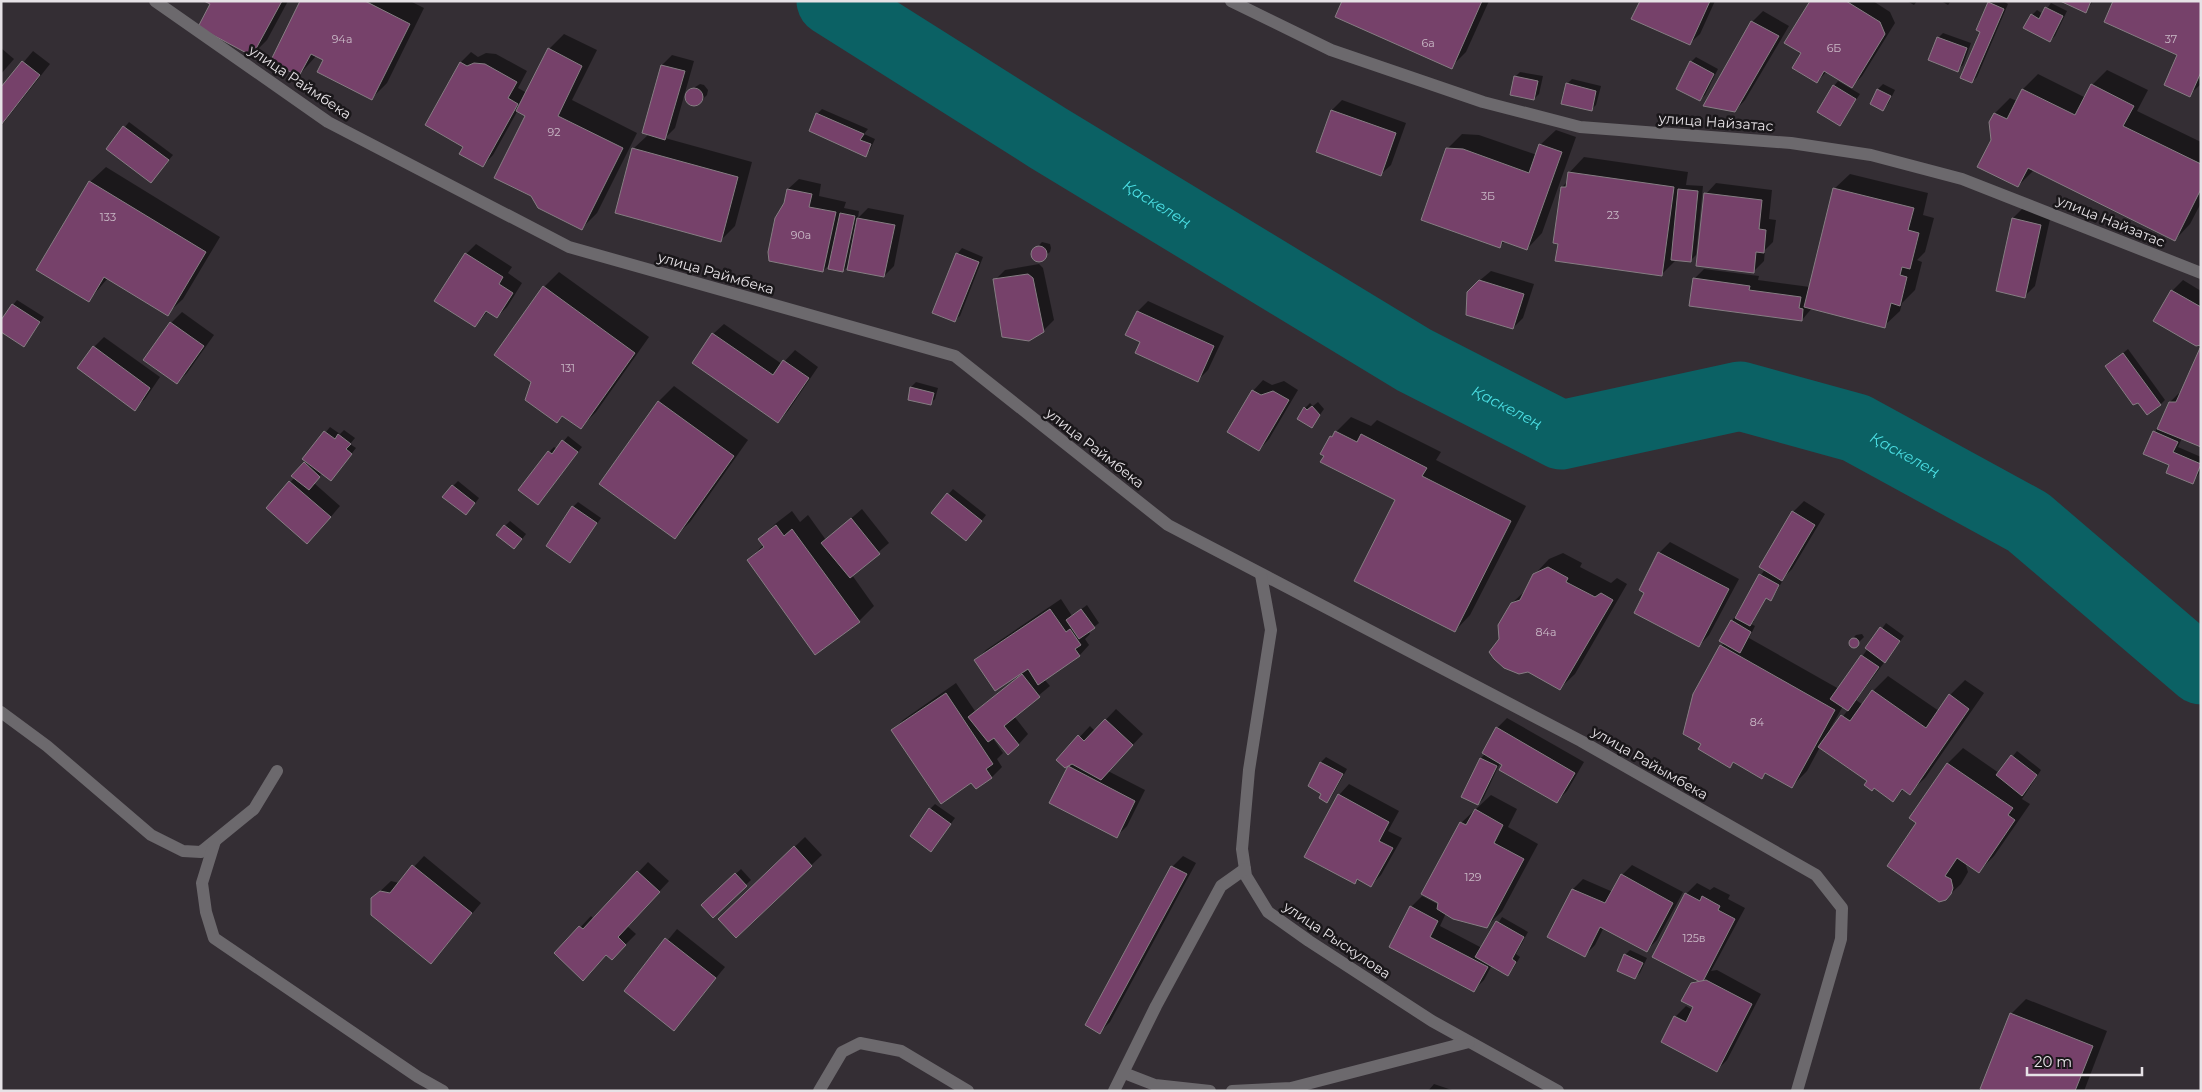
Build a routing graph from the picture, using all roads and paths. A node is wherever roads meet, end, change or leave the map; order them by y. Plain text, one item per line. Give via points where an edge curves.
1 (155, 1) edge
2 (1230, 1) edge
3 (2201, 273) edge
4 (1261, 575) junction
5 (1, 712) edge
6 (277, 771) dead end
7 (215, 840) junction
8 (1245, 869) junction
9 (1469, 1042) junction
10 (1124, 1073) junction
11 (443, 1091) edge
12 (818, 1091) edge
13 (968, 1091) edge
14 (1114, 1091) edge
15 (1210, 1091) edge
16 (1232, 1091) edge
17 (1558, 1091) edge
18 (1796, 1091) edge

1 - 4 street, улица Раймбека via 328,122 569,247 955,356 1168,525
2 - 3 street, улица Найзатас via 1331,50 1483,102 1580,127 1790,143 1871,155 1962,179
4 - 8 street, улица Рыскулова via 1271,630 1249,770 1242,849
4 - 18 street, улица Райымбека via 1581,741 1816,875 1842,908 1841,938
5 - 7 street via 47,746 151,835 183,851 201,852
6 - 7 street via 254,809
7 - 11 street via 202,883 214,938
8 - 9 street, улица Рыскулова via 1268,912 1432,1022
8 - 10 street via 1221,886
9 - 16 street via 1291,1088
9 - 17 street, улица Рыскулова
10 - 14 street
10 - 15 street via 1155,1085
12 - 13 street via 842,1052 860,1043 902,1051

